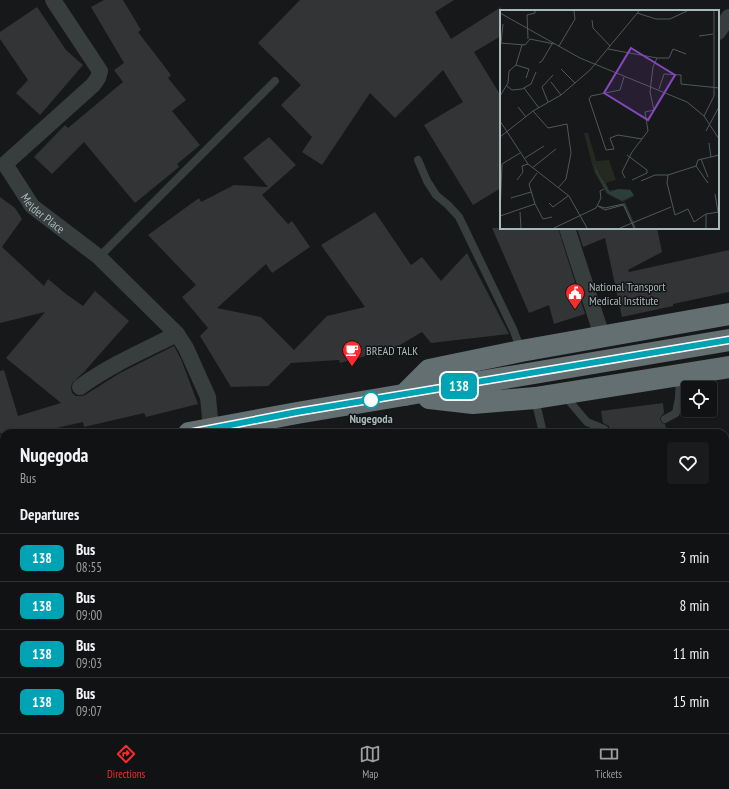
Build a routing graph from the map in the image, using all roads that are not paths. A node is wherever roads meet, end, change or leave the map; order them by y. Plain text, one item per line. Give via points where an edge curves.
1 (53, 0) edge
2 (729, 17) edge
3 (719, 31) edge
4 (275, 81) dead end
5 (418, 160) dead end
6 (2, 166) edge
7 (567, 229) edge
8 (99, 257) junction
9 (729, 314) edge
10 (177, 334) junction
11 (602, 336) junction
12 (729, 340) edge
13 (521, 351) junction
14 (729, 368) edge
15 (680, 375) junction
16 (80, 387) dead end
17 (404, 395) junction
18 (564, 395) junction
19 (535, 398) junction
20 (665, 419) dead end
21 (211, 429) edge
22 (220, 429) edge
23 (542, 429) edge
24 (604, 429) dead end

1 - 6 street, Melder Place via 100,71 100,75 93,85
2 - 3 street
4 - 8 lane
5 - 13 lane via 436,195 459,217
6 - 8 street, Melder Place via 32,206
7 - 11 street
8 - 10 street, Melder Place
9 - 11 highway
10 - 16 street via 115,365
10 - 21 street, Melder Place via 208,397
11 - 13 highway
12 - 17 highway
13 - 17 highway via 428,370
14 - 15 highway
15 - 18 highway
15 - 20 lane via 676,413
17 - 19 highway via 473,403
17 - 22 highway via 297,412
18 - 19 highway
18 - 24 lane via 587,422
19 - 23 lane

